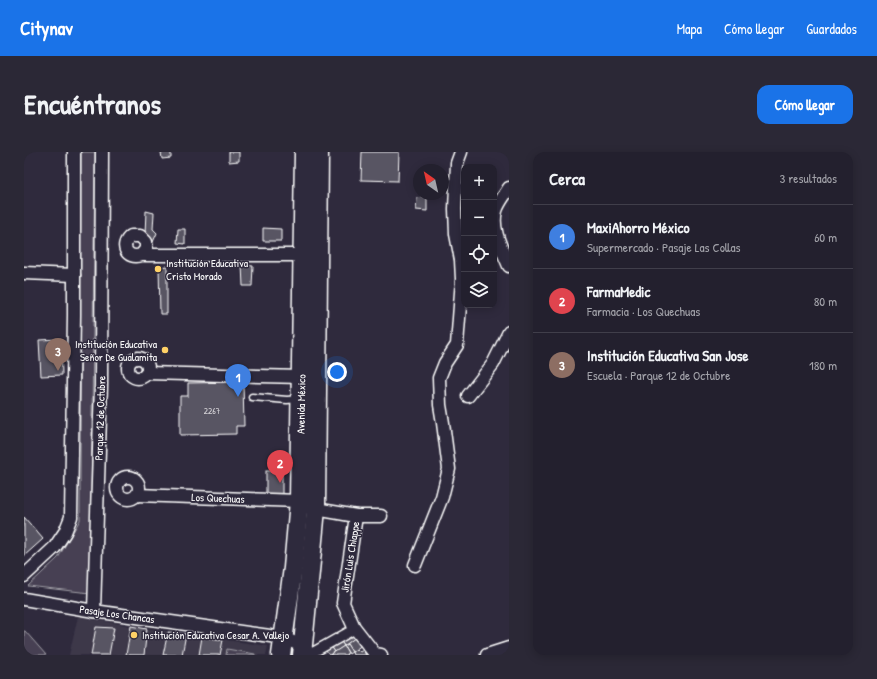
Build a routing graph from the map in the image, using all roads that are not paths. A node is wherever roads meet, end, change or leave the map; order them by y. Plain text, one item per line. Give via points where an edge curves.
1 (74, 152) edge
2 (102, 152) edge
3 (304, 152) edge
4 (319, 152) edge
5 (461, 152) edge
6 (509, 188) edge
7 (302, 255) junction
8 (141, 256) dead end
9 (509, 266) edge
10 (24, 273) edge
11 (74, 275) junction
12 (509, 332) edge
13 (147, 373) dead end
14 (302, 377) junction
15 (468, 396) dead end
16 (252, 397) dead end
17 (300, 399) junction
18 (137, 495) dead end
19 (299, 501) junction
20 (316, 509) junction
21 (356, 516) junction
22 (381, 516) dead end
23 (415, 565) dead end
24 (24, 576) edge
25 (24, 599) edge
26 (94, 611) junction
27 (354, 627) junction
28 (282, 647) edge
29 (509, 648) edge
30 (303, 651) edge
31 (381, 655) edge
32 (487, 655) edge

1 - 11 street
2 - 26 street, Parque 12 de Octubre via 101,385
3 - 7 main road, Avenida México
4 - 20 main road, Avenida México
5 - 23 street via 457,163 455,209 462,279 457,345 438,378 449,469 442,497
6 - 9 street via 496,210 495,229
7 - 8 street
7 - 14 main road, Avenida México
10 - 11 street
11 - 24 street via 71,517 55,547
12 - 15 street via 493,364
13 - 14 street
14 - 17 main road, Avenida México
16 - 17 lane
17 - 19 main road, Avenida México
18 - 19 street, Los Quechuas
19 - 28 main road, Avenida México
20 - 21 street
20 - 30 main road, Avenida México
21 - 22 street
21 - 27 street, Jirón Luis Chiappe via 343,604
25 - 26 street, Pasaje Los Chancas
26 - 28 street, Pasaje Los Chancas
27 - 30 street via 312,653
27 - 31 street, Jirón Luis Chiappe via 375,654
28 - 30 street, Pasaje Los Chancas
29 - 32 street

